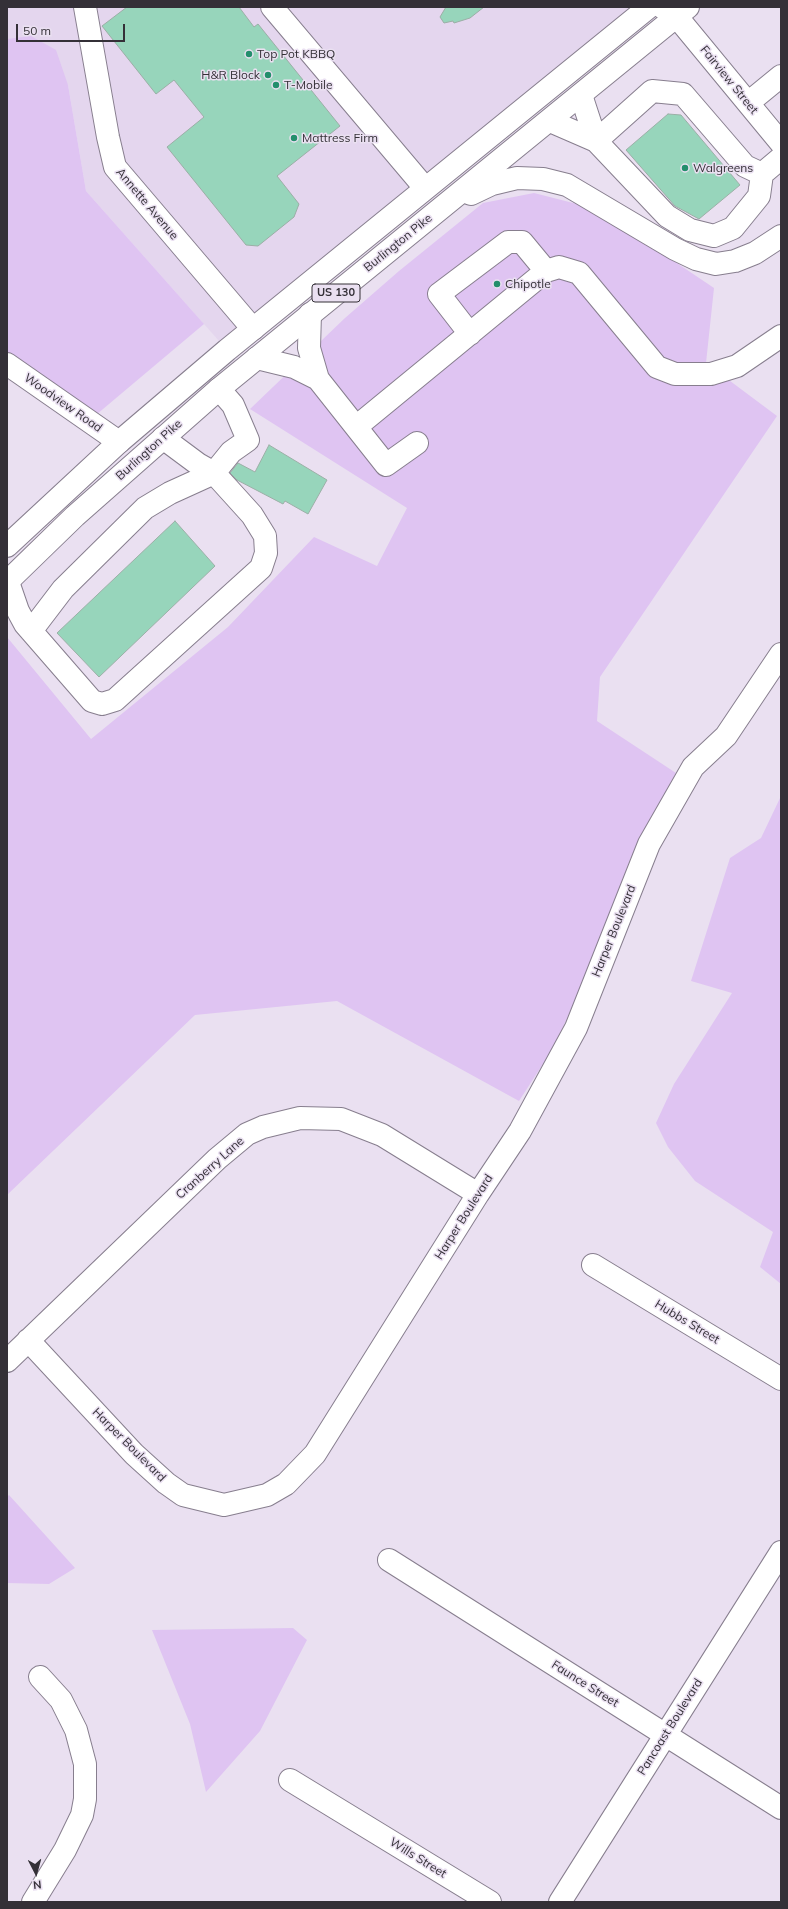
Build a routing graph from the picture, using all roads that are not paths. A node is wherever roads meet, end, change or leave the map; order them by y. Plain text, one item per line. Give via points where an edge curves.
1 (84, 7) edge
2 (272, 7) edge
3 (649, 7) edge
4 (675, 9) edge
5 (781, 76) edge
6 (581, 95) junction
7 (748, 103) junction
8 (550, 121) junction
9 (596, 141) junction
10 (781, 143) edge
11 (781, 158) edge
12 (762, 174) junction
13 (425, 188) junction
14 (441, 209) junction
15 (781, 236) edge
16 (546, 271) junction
17 (310, 314) junction
18 (253, 329) junction
19 (470, 334) junction
20 (781, 336) edge
21 (257, 358) junction
22 (7, 364) edge
23 (318, 379) junction
24 (219, 389) junction
25 (356, 427) junction
26 (163, 438) junction
27 (119, 442) junction
28 (417, 443) dead end
29 (214, 473) junction
30 (9, 539) edge
31 (7, 582) edge
32 (30, 631) junction
33 (781, 654) edge
34 (478, 1194) junction
35 (593, 1265) dead end
36 (28, 1340) junction
37 (7, 1361) edge
38 (781, 1379) edge
39 (780, 1557) edge
40 (389, 1560) dead end
41 (40, 1677) dead end
42 (666, 1734) junction
43 (290, 1780) dead end
44 (781, 1808) edge
45 (33, 1902) edge
46 (490, 1902) edge
47 (560, 1902) edge

1 - 18 main road, Annette Avenue via 115,167
2 - 13 main road
3 - 13 main road, Burlington Pike / US 130
4 - 6 main road, Burlington Pike / US 130
4 - 7 main road, Fairview Street
5 - 7 main road
6 - 8 main road, Burlington Pike / US 130
6 - 9 main road
7 - 10 main road, Fairview Street
8 - 9 main road
8 - 14 main road, Burlington Pike / US 130
9 - 12 main road via 652,91 683,94 745,166
9 - 12 main road via 667,216 690,230 714,236 733,228 759,196
11 - 12 main road
13 - 18 main road, Burlington Pike / US 130
14 - 15 main road via 492,184 517,178 543,179 566,185 696,259 716,264 735,261 755,253
14 - 17 main road, Burlington Pike / US 130
16 - 19 main road
16 - 19 main road via 522,242 508,242 439,294
16 - 20 main road via 559,267 579,273 657,366 676,374 712,374 737,366
17 - 21 main road, Burlington Pike / US 130
17 - 23 main road via 309,348
18 - 27 main road, Burlington Pike / US 130
19 - 25 main road
21 - 23 main road via 294,367
21 - 24 main road, Burlington Pike / US 130
22 - 27 main road, Woodview Road
23 - 25 main road
24 - 26 main road, Burlington Pike / US 130
24 - 29 main road via 233,405 248,440 231,452
25 - 28 main road via 386,465
26 - 29 main road
26 - 31 main road, Burlington Pike / US 130
27 - 30 main road, Burlington Pike / US 130
29 - 32 main road via 170,493 145,508 63,589
29 - 32 main road via 252,515 265,536 266,554 261,568 115,700 102,704 92,700
31 - 32 main road via 18,611
33 - 34 main road, Harper Boulevard via 726,736 693,767 678,792 649,844 576,1028 520,1131
34 - 36 main road, Cranberry Lane via 382,1135 341,1119 300,1118 263,1127 247,1134 217,1159
34 - 36 main road, Harper Boulevard via 315,1454 286,1484 267,1495 224,1505 183,1495 134,1454
35 - 38 main road, Hubbs Street
36 - 37 main road, Cranberry Lane
39 - 42 main road, Pancoast Boulevard
40 - 42 main road, Faunce Street
41 - 45 main road via 61,1700 76,1730 85,1764 85,1799 82,1815 65,1850
42 - 44 main road, Faunce Street
42 - 47 main road, Pancoast Boulevard
43 - 46 main road, Wills Street

